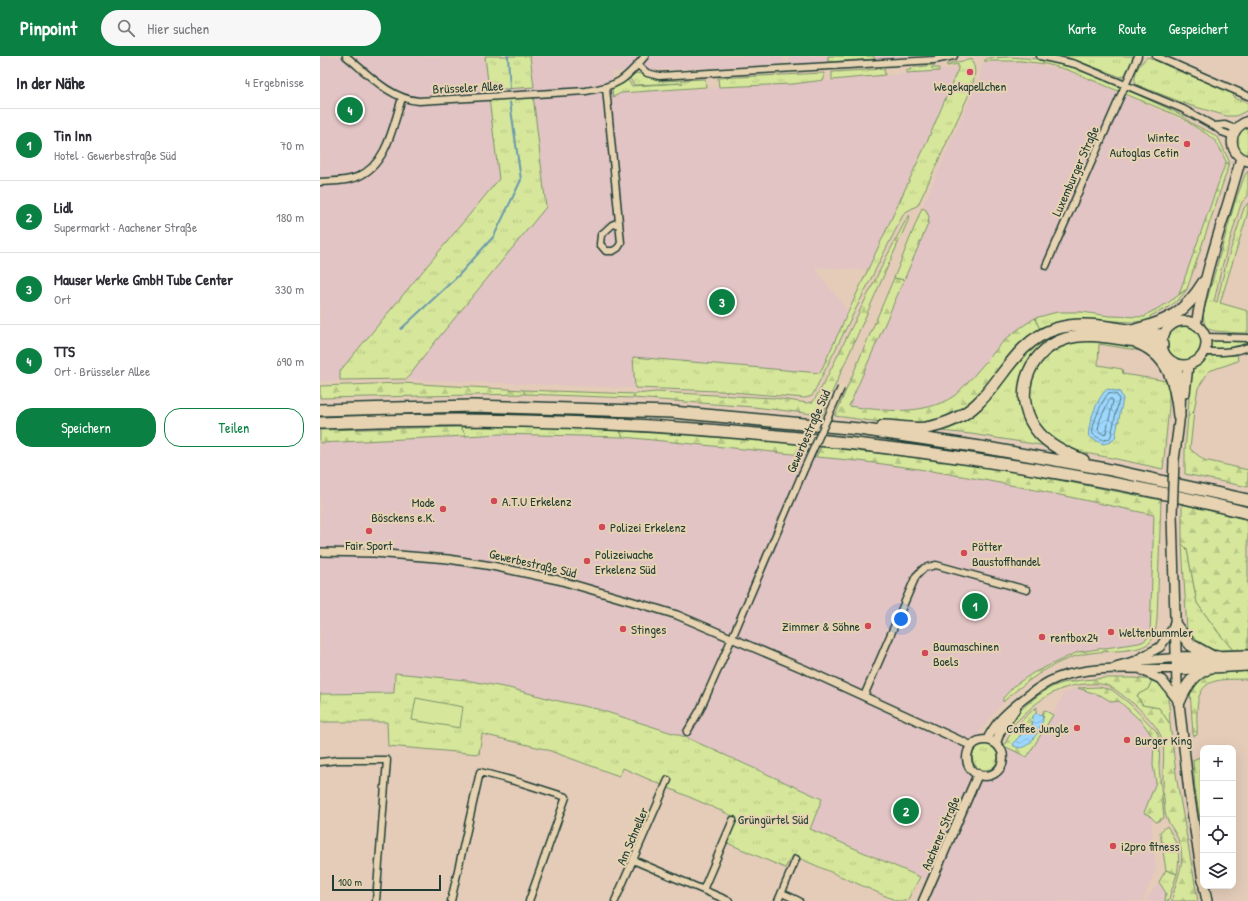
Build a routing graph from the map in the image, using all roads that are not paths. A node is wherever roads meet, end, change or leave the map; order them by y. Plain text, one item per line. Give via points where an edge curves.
1 (346, 56) edge
2 (645, 56) edge
3 (954, 56) edge
4 (1040, 56) edge
5 (1138, 56) edge
6 (1156, 56) edge
7 (638, 65) junction
8 (1126, 85) junction
9 (606, 88) junction
10 (1248, 96) edge
11 (402, 98) junction
12 (1248, 121) edge
13 (1234, 133) junction
14 (1245, 160) edge
15 (320, 182) edge
16 (619, 222) junction
17 (1046, 266) dead end
18 (1204, 282) junction
19 (1193, 323) junction
20 (1130, 335) junction
21 (1205, 337) junction
22 (1248, 338) edge
23 (1162, 340) junction
24 (1248, 347) edge
25 (1204, 352) junction
26 (1176, 364) junction
27 (1188, 365) junction
28 (841, 388) dead end
29 (320, 410) edge
30 (1179, 416) junction
31 (320, 423) edge
32 (859, 429) junction
33 (1106, 469) junction
34 (1248, 500) edge
35 (1248, 513) edge
36 (320, 552) edge
37 (1027, 590) dead end
38 (1175, 625) junction
39 (732, 638) junction
40 (1248, 656) edge
41 (1212, 662) junction
42 (1176, 663) junction
43 (1136, 665) junction
44 (1248, 665) edge
45 (864, 696) junction
46 (1021, 701) junction
47 (1179, 702) junction
48 (687, 732) dead end
49 (987, 740) junction
50 (996, 743) junction
51 (972, 746) junction
52 (320, 762) edge
53 (978, 774) junction
54 (668, 780) dead end
55 (733, 820) dead end
56 (796, 859) dead end
57 (633, 860) junction
58 (1200, 862) edge
59 (1204, 889) edge
60 (703, 890) junction
61 (782, 893) junction
62 (376, 901) edge
63 (451, 901) edge
64 (529, 901) edge
65 (615, 901) edge
66 (729, 901) edge
67 (778, 901) edge
68 (799, 901) edge
69 (923, 901) edge
70 (1206, 901) edge

1 - 11 street, Brüsseler Allee via 387,90
2 - 7 street, Brüsseler Allee
3 - 7 street via 934,60 659,76 646,73
4 - 8 street via 1075,64
5 - 8 street, Luxemburger Straße
6 - 10 street
7 - 9 street, Brüsseler Allee via 627,77
8 - 13 street via 1183,109 1222,132
8 - 17 street, Luxemburger Straße
9 - 11 street, Brüsseler Allee via 419,101
9 - 16 street
11 - 15 street via 387,144 378,162 356,177
12 - 13 main road via 1239,126
13 - 14 main road via 1233,148
14 - 18 main road via 1232,189
16 - 16 street via 601,235 600,244 606,251 613,251 620,246
18 - 19 main road
18 - 20 highway via 1181,310 1160,323
19 - 21 main road via 1201,329
19 - 23 main road via 1177,322 1171,326
20 - 23 highway
20 - 30 highway via 1148,347 1169,370 1175,386
20 - 32 highway via 1089,326 1066,326 1043,333 1018,353 978,403 955,419 925,428 884,426
20 - 33 highway via 1074,336 1051,345 1037,358 1024,385 1026,411 1040,434 1068,454
21 - 22 street
21 - 25 main road
23 - 26 main road via 1164,352
24 - 25 street via 1241,350
25 - 27 main road via 1197,361
26 - 27 main road
26 - 30 main road via 1180,384
27 - 30 main road via 1185,397
28 - 39 street, Gewerbestraße Süd, bridge
29 - 32 highway via 472,406 672,412
30 - 38 main road, bridge via 1172,515
31 - 35 highway via 470,420 770,434 963,457 1122,485
32 - 33 highway
33 - 34 highway
36 - 39 street, Gewerbestraße Süd via 448,559 505,568 561,581 677,615
37 - 45 street via 936,565 924,568 916,576
38 - 41 highway via 1191,645
38 - 42 main road
38 - 43 main road via 1160,647
39 - 45 street, Gewerbestraße Süd
39 - 48 street, Gewerbestraße Süd via 700,710
40 - 41 highway
41 - 42 highway
41 - 44 highway
41 - 47 highway via 1196,675
42 - 43 main road
42 - 47 main road
43 - 46 main road via 1072,673 1056,678
43 - 47 main road via 1162,680
45 - 51 street, Gewerbestraße Süd
46 - 49 main road via 1003,715
46 - 50 main road via 1000,732
47 - 58 main road via 1186,772
49 - 50 main road
49 - 51 main road via 979,741
50 - 53 main road via 1004,757 1000,768 990,775
51 - 53 main road via 968,762
52 - 62 street via 387,760
53 - 69 main road, Aachener Straße
54 - 57 street, Am Schneller
55 - 60 street
56 - 61 street
57 - 60 street
57 - 65 street, Am Schneller
59 - 70 main road
60 - 66 street
61 - 67 street
61 - 68 street
63 - 64 street via 480,772 522,782 566,797

